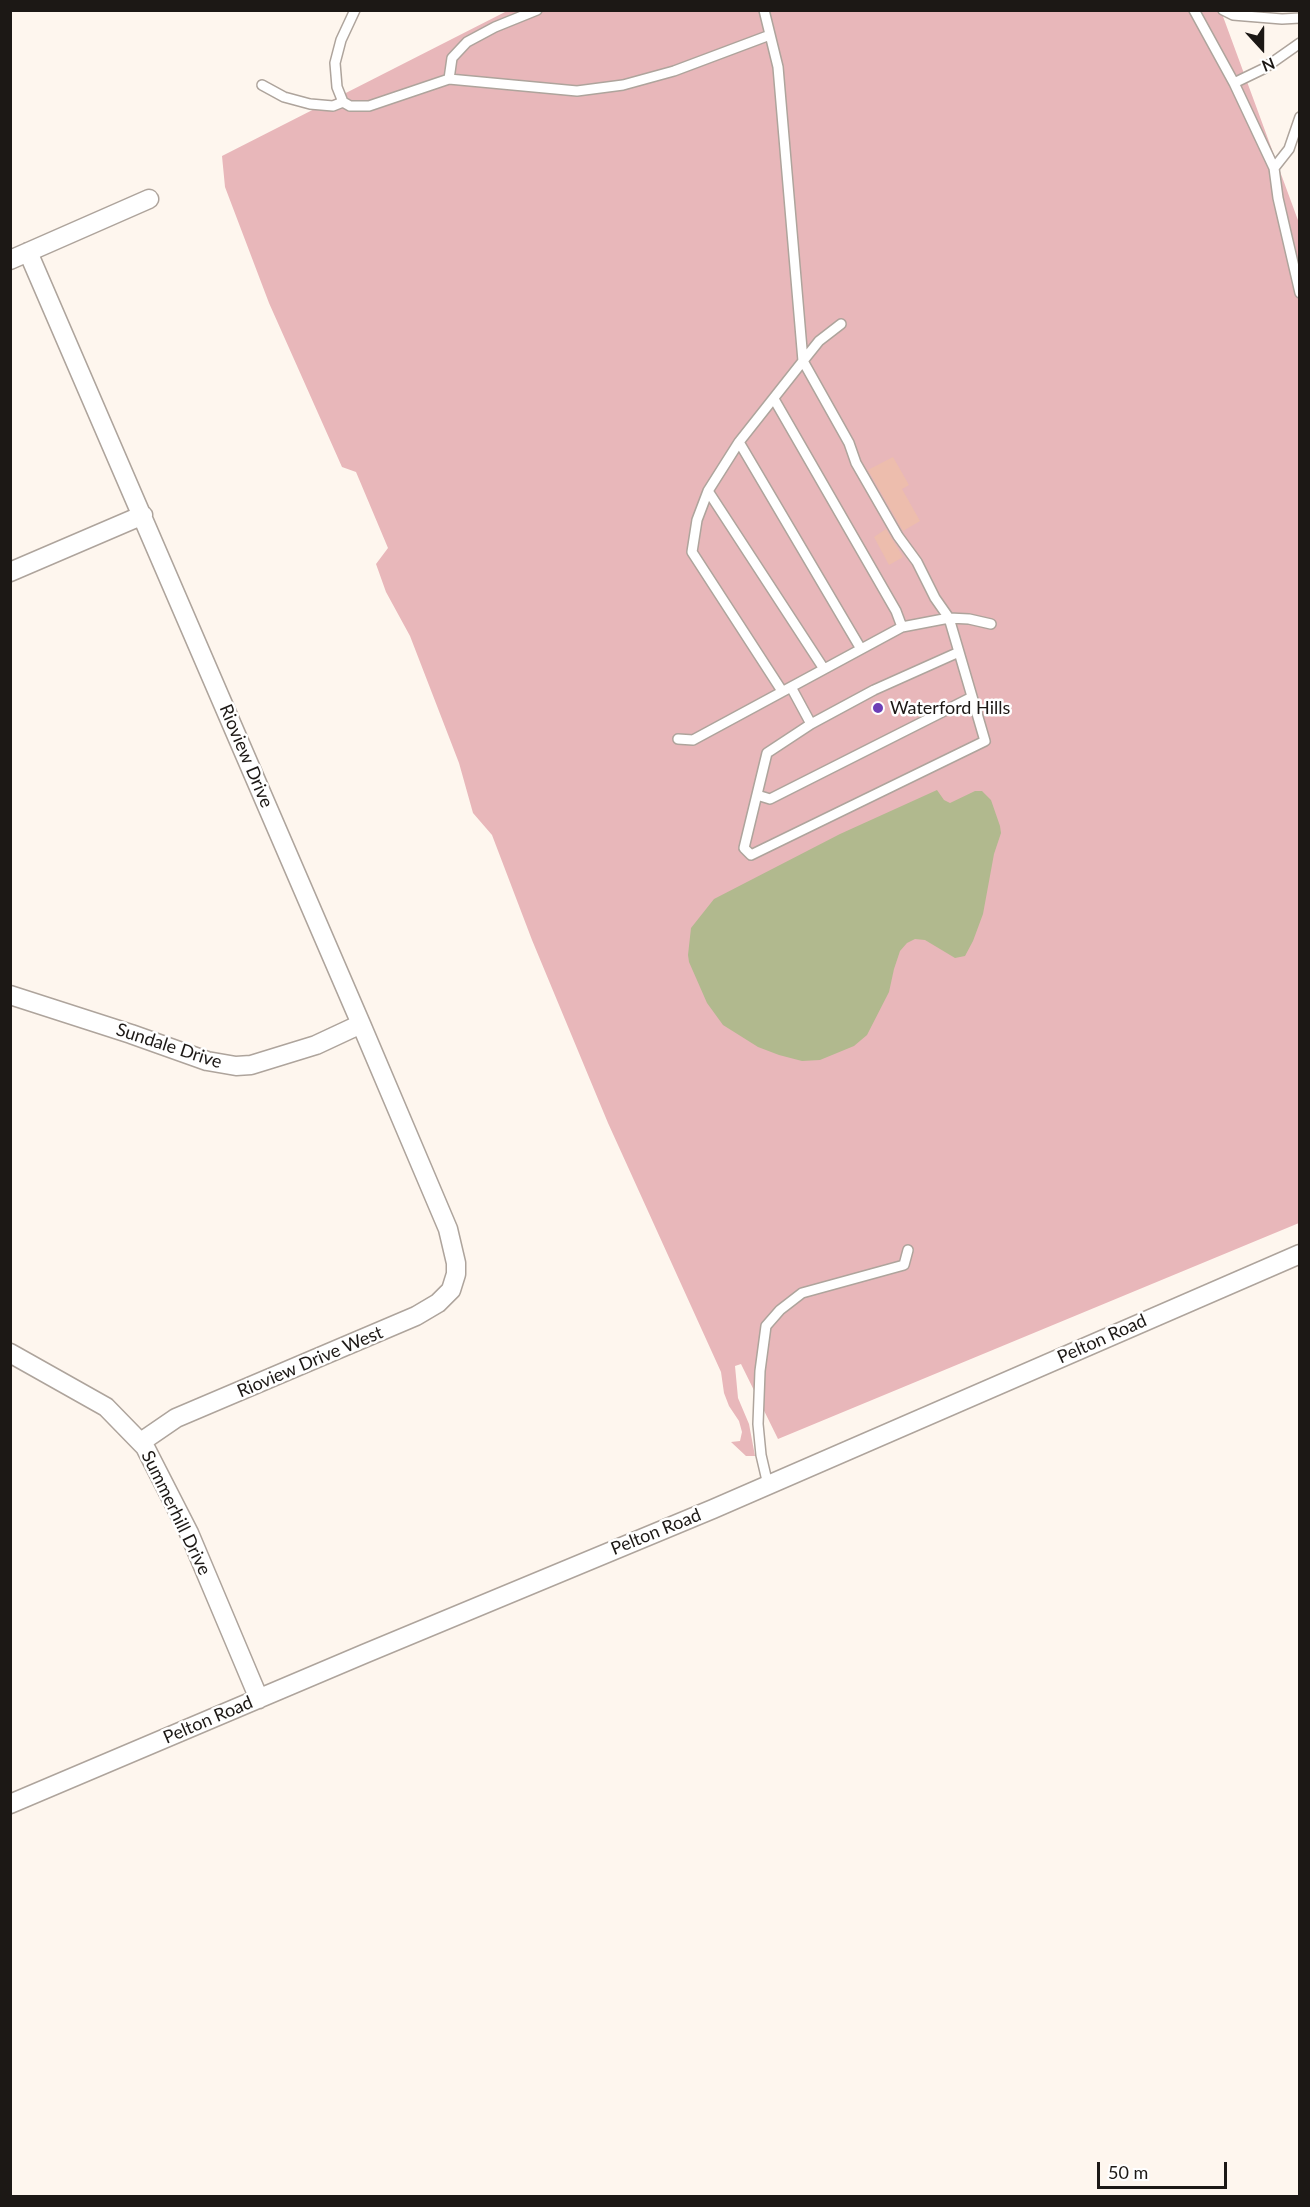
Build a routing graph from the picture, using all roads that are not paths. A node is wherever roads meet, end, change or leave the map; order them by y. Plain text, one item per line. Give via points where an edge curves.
1 (355, 10) edge
2 (537, 10) edge
3 (764, 10) edge
4 (1194, 10) edge
5 (1223, 10) edge
6 (1299, 18) edge
7 (770, 35) junction
8 (1299, 43) edge
9 (449, 79) junction
10 (1234, 83) junction
11 (262, 85) dead end
12 (342, 102) junction
13 (1299, 117) edge
14 (1274, 168) junction
15 (149, 199) dead end
16 (28, 252) junction
17 (10, 260) edge
18 (1299, 293) edge
19 (841, 324) dead end
20 (803, 362) junction
21 (774, 399) junction
22 (739, 442) junction
23 (708, 491) junction
24 (143, 515) junction
25 (10, 572) edge
26 (949, 618) junction
27 (991, 624) dead end
28 (902, 627) junction
29 (861, 649) junction
30 (959, 652) junction
31 (824, 669) junction
32 (787, 689) junction
33 (972, 697) junction
34 (811, 724) junction
35 (678, 739) dead end
36 (757, 795) junction
37 (10, 995) edge
38 (361, 1024) junction
39 (908, 1250) dead end
40 (1299, 1254) edge
41 (456, 1263) joint
42 (10, 1353) edge
43 (141, 1442) junction
44 (768, 1485) junction
45 (259, 1699) junction
46 (10, 1804) edge

1 - 12 lane via 335,63
2 - 9 lane via 467,42 452,58
3 - 7 lane
4 - 10 lane
5 - 6 lane via 1233,15
7 - 9 lane via 623,86 577,91
7 - 20 lane via 778,67
8 - 10 lane via 1263,69
9 - 12 lane via 369,106
10 - 14 lane
11 - 12 lane via 284,97 310,104 333,106
13 - 14 lane via 1289,149
14 - 18 lane
15 - 16 street
16 - 17 street
16 - 24 street, Rioview Drive
19 - 20 lane via 819,341
20 - 21 lane
20 - 26 lane via 862,474
21 - 22 lane
21 - 28 lane
22 - 23 lane
22 - 29 lane
23 - 31 lane
23 - 32 lane via 697,520 692,552
24 - 25 street
24 - 38 street, Rioview Drive
26 - 27 lane
26 - 28 lane
26 - 30 lane
28 - 29 lane
29 - 31 lane
30 - 33 lane
30 - 34 lane via 874,690
31 - 32 lane
32 - 34 lane
32 - 35 lane via 693,740
33 - 36 lane via 770,799
33 - 36 lane via 985,741 752,855 744,848
34 - 36 lane via 767,753
37 - 38 street, Sundale Drive via 207,1061 236,1066 316,1045
38 - 41 street, Rioview Drive via 448,1229
39 - 44 lane via 904,1265 802,1293 766,1326 758,1424
40 - 44 street, Pelton Road
41 - 43 street, Rioview Drive West via 451,1290 416,1316 176,1418
42 - 43 street, Summerhill Drive via 106,1407
43 - 45 street, Summerhill Drive via 189,1533
44 - 45 street, Pelton Road
45 - 46 street, Pelton Road

